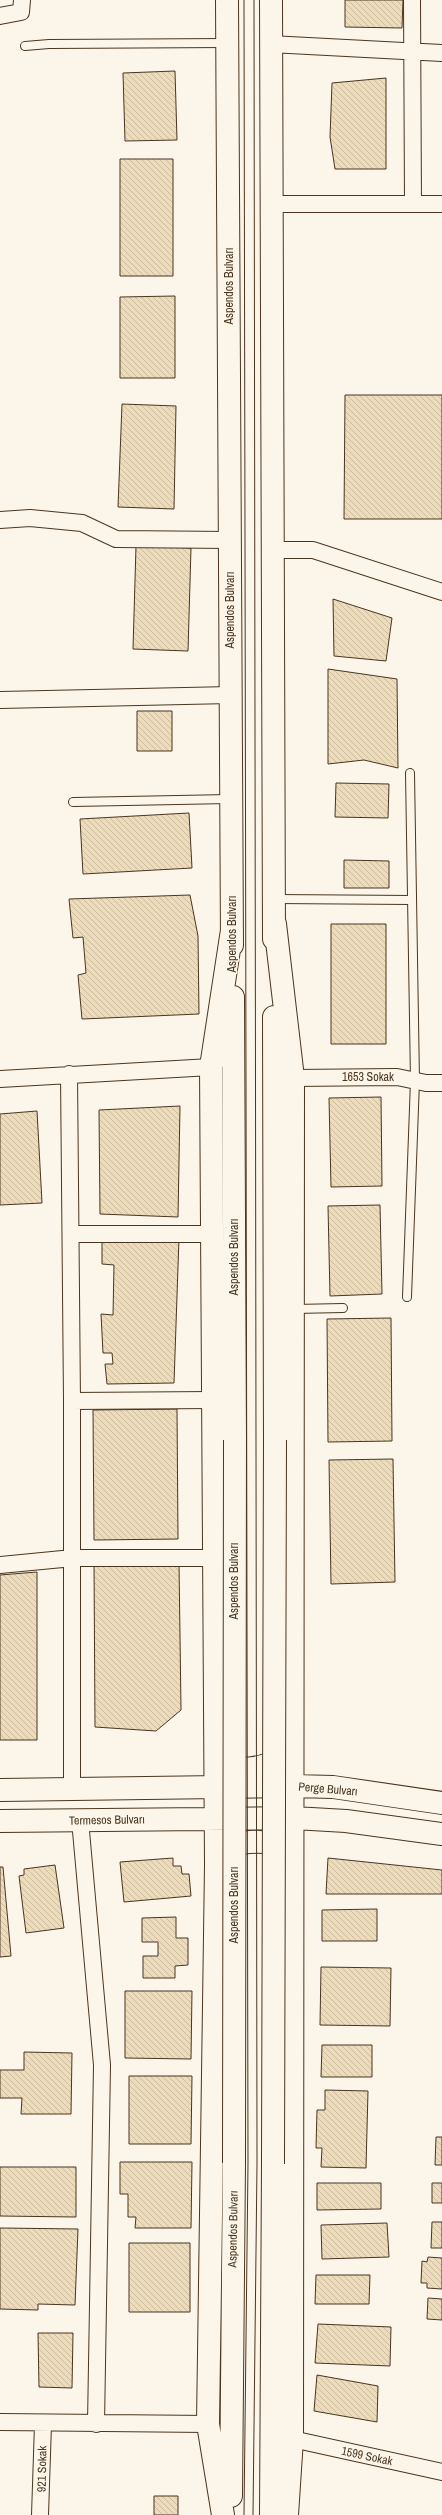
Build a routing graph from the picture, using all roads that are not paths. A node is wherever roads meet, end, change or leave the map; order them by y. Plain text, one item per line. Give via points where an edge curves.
1 (22, 0) edge
2 (227, 0) edge
3 (271, 0) edge
4 (412, 0) edge
5 (0, 16) edge
6 (228, 43) junction
7 (270, 44) junction
8 (25, 46) dead end
9 (414, 52) junction
10 (442, 53) edge
11 (271, 204) junction
12 (413, 204) junction
13 (442, 204) edge
14 (0, 520) edge
15 (230, 540) junction
16 (273, 550) junction
17 (440, 594) edge
18 (231, 695) junction
19 (0, 700) edge
20 (410, 773) dead end
21 (231, 799) junction
22 (73, 802) dead end
23 (274, 899) junction
24 (412, 900) junction
25 (274, 924) junction
26 (232, 930) junction
27 (211, 1067) junction
28 (69, 1074) junction
29 (293, 1078) junction
30 (0, 1079) edge
31 (415, 1081) junction
32 (442, 1083) edge
33 (71, 1234) junction
34 (212, 1234) junction
35 (407, 1297) dead end
36 (343, 1308) dead end
37 (294, 1309) junction
38 (212, 1400) junction
39 (72, 1401) junction
40 (73, 1558) junction
41 (213, 1558) junction
42 (0, 1565) edge
43 (294, 1736) junction
44 (214, 1743) junction
45 (294, 1786) junction
46 (214, 1787) junction
47 (72, 1789) junction
48 (0, 1790) edge
49 (442, 1803) edge
50 (294, 1818) junction
51 (215, 1819) junction
52 (80, 1820) junction
53 (0, 1821) edge
54 (442, 1834) edge
55 (216, 1865) junction
56 (294, 1871) junction
57 (0, 2422) edge
58 (43, 2424) junction
59 (96, 2424) junction
60 (208, 2424) junction
61 (292, 2439) junction
62 (442, 2472) edge
63 (40, 2515) edge
64 (223, 2515) edge
65 (230, 2515) edge
66 (271, 2515) edge
67 (287, 2515) edge

1 - 5 street via 21,12
2 - 6 main road, Aspendos Bulvarı
3 - 7 main road
4 - 9 street
6 - 8 lane
6 - 15 main road, Aspendos Bulvarı
7 - 9 street
7 - 11 main road
9 - 10 street
9 - 12 street
11 - 12 street
11 - 16 main road
12 - 13 street
14 - 15 street via 30,518 82,523 116,539
15 - 18 main road, Aspendos Bulvarı
16 - 17 street via 313,550
16 - 23 main road
18 - 19 street
18 - 21 main road, Aspendos Bulvarı
20 - 24 lane
21 - 22 lane
21 - 26 main road, Aspendos Bulvarı
23 - 24 lane
23 - 25 main road
24 - 31 lane
25 - 29 main road
25 - 66 main road, bridge
26 - 27 main road
26 - 65 main road, Aspendos Bulvarı, bridge via 235,1440 234,2163
27 - 28 street
27 - 34 main road
28 - 30 street
28 - 33 street
29 - 31 street, 1653 Sokak via 397,1077
29 - 37 main road
31 - 32 street, 1653 Sokak
31 - 35 lane
33 - 34 street
33 - 39 street
34 - 38 main road
36 - 37 lane
37 - 43 main road
38 - 39 street
38 - 41 main road
39 - 40 street
40 - 41 street
40 - 42 street
40 - 47 street
41 - 44 main road
43 - 44 main road via 286,1757 266,1767 245,1769 224,1761
43 - 45 main road
44 - 46 main road
45 - 46 main road, Perge Bulvarı
45 - 49 main road, Perge Bulvarı via 333,1788
45 - 50 main road
46 - 47 main road
46 - 51 main road
47 - 48 main road
50 - 51 main road
50 - 54 main road via 346,1821
50 - 56 main road
51 - 52 main road, Termesos Bulvarı
51 - 55 main road
52 - 53 main road, Termesos Bulvarı
52 - 59 street via 102,2065
55 - 56 main road via 226,1846 247,1841 269,1843 288,1853
55 - 60 main road
56 - 61 main road
57 - 58 street
58 - 59 street
58 - 63 street, 921 Sokak
59 - 60 street
60 - 64 main road
61 - 62 street, 1599 Sokak
61 - 67 main road

